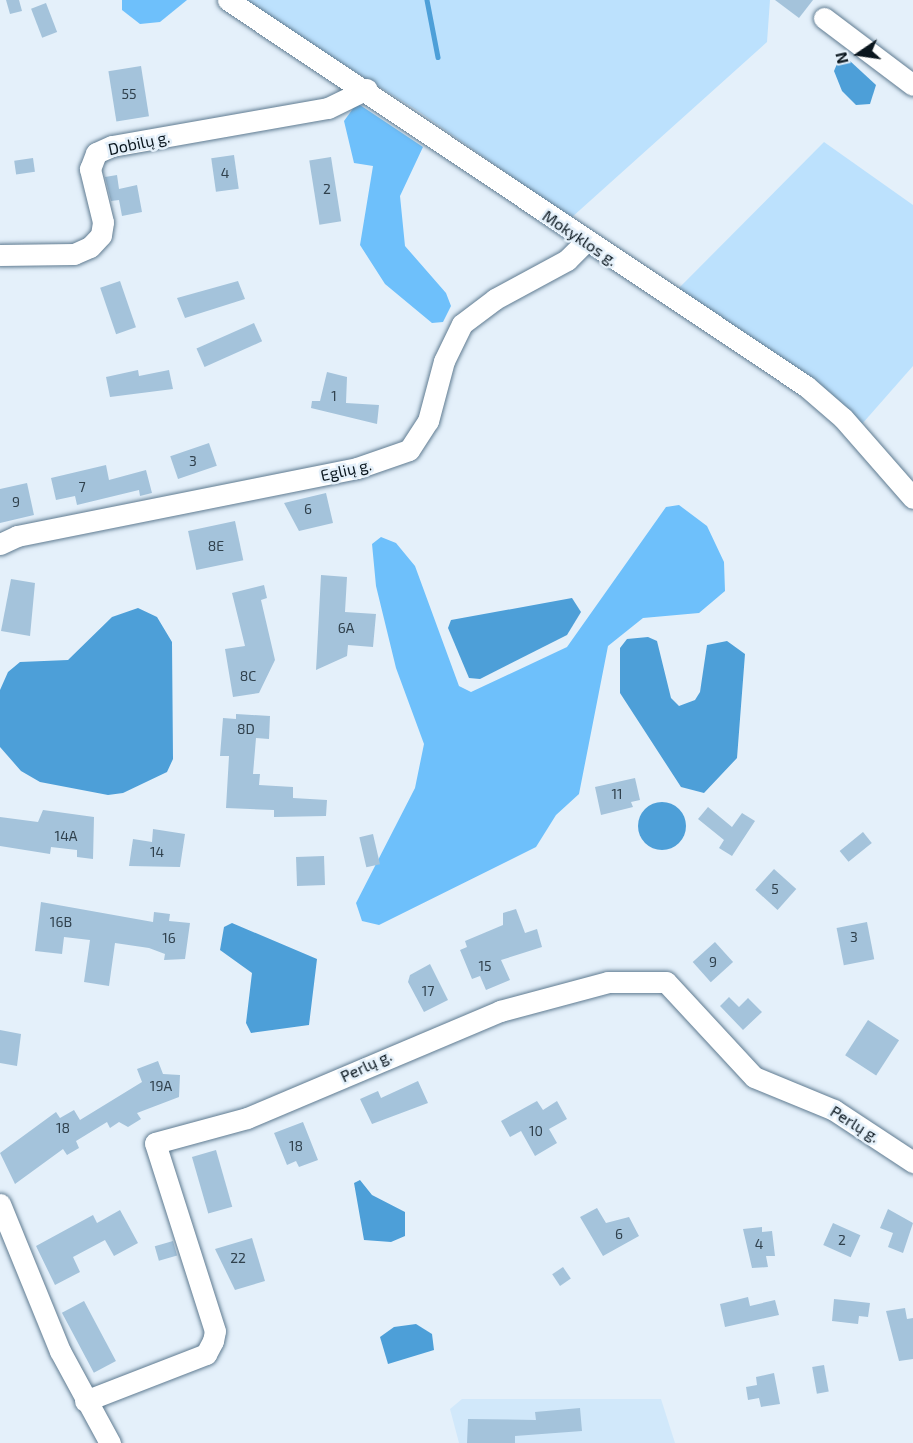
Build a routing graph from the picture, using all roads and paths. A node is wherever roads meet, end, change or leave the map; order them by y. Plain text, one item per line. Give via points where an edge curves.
1 (228, 0) edge
2 (824, 18) dead end
3 (913, 85) edge
4 (367, 89) junction
5 (585, 242) junction
6 (0, 255) edge
7 (913, 498) edge
8 (0, 544) edge
9 (913, 1162) edge
10 (4, 1212) edge
11 (85, 1401) junction
12 (110, 1443) edge

1 - 4 street, Mokyklos g.
2 - 3 street
4 - 5 street, Mokyklos g.
4 - 6 street, Dobilų g. via 328,108 112,146 96,153 90,169 103,222 101,235 90,247 74,254
5 - 7 street, Mokyklos g. via 806,386 843,418
5 - 8 street, Eglių g. via 567,260 495,298 462,324 444,360 420,439 401,454
9 - 11 street, Perlų g. via 806,1095 754,1077 666,982 608,982 500,1011 247,1118 155,1143 215,1331 213,1341 206,1354
10 - 11 street via 20,1262
11 - 12 street

